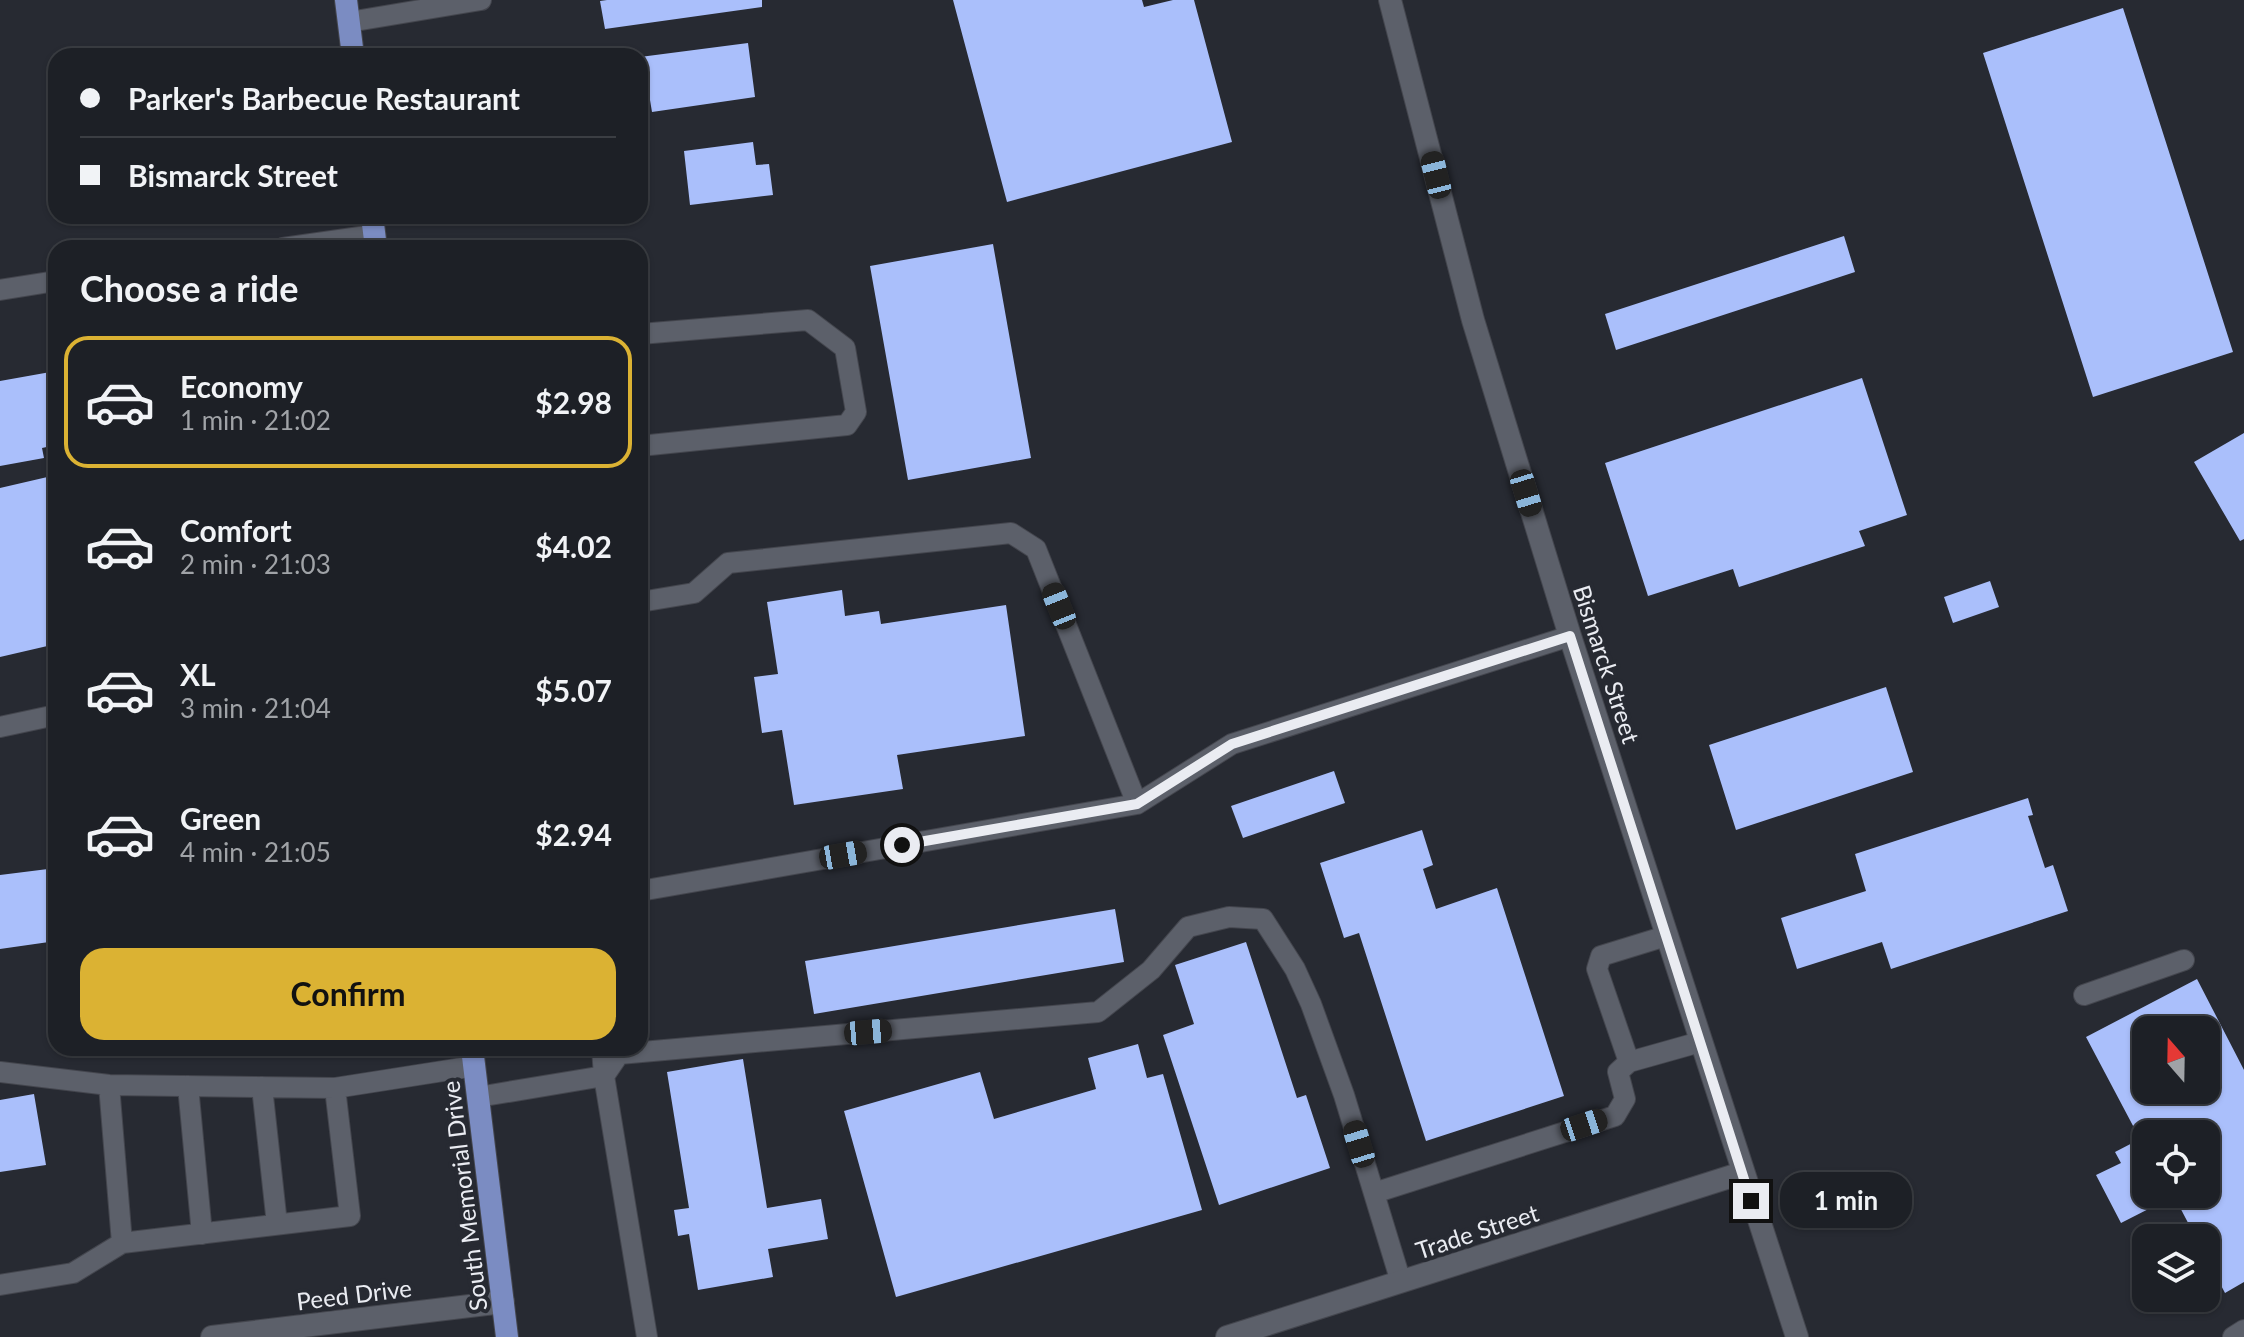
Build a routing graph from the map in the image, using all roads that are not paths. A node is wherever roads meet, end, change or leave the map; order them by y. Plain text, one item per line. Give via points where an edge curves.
1 (481, 0) edge
2 (1390, 0) edge
3 (347, 11) edge
4 (352, 48) edge
5 (374, 233) edge
6 (332, 240) edge
7 (48, 282) edge
8 (0, 290) edge
9 (648, 333) edge
10 (648, 445) edge
11 (648, 601) edge
12 (1570, 636) junction
13 (48, 717) edge
14 (0, 727) edge
15 (1137, 804) junction
16 (648, 890) edge
17 (1666, 936) junction
18 (2184, 960) dead end
19 (2084, 995) dead end
20 (1700, 1042) junction
21 (648, 1051) edge
22 (603, 1056) edge
23 (618, 1056) edge
24 (474, 1057) edge
25 (1629, 1062) junction
26 (0, 1072) edge
27 (604, 1076) junction
28 (109, 1085) junction
29 (188, 1086) junction
30 (262, 1087) junction
31 (335, 1088) junction
32 (478, 1097) junction
33 (1742, 1173) junction
34 (1374, 1193) junction
35 (277, 1224) junction
36 (202, 1234) junction
37 (122, 1243) junction
38 (1401, 1282) junction
39 (0, 1285) edge
40 (503, 1302) junction
41 (2244, 1330) edge
42 (212, 1337) edge
43 (507, 1337) edge
44 (647, 1337) edge
45 (1227, 1337) edge
46 (1797, 1337) edge
47 (2233, 1337) edge

1 - 3 lane
2 - 12 street, Bismarck Street via 1473,320
3 - 4 main road
5 - 6 lane
7 - 8 lane
9 - 10 lane via 808,320 845,348 856,412 847,425
11 - 15 lane via 694,593 728,563 1011,533 1036,549
12 - 15 lane via 1232,744
12 - 17 street, Bismarck Street
13 - 14 lane
15 - 16 lane
17 - 20 street, Bismarck Street
17 - 25 lane via 1601,956 1597,969
18 - 19 lane
20 - 25 lane
20 - 33 street, Bismarck Street
21 - 34 lane via 1098,1012 1151,970 1188,927 1229,917 1263,919 1311,1004
22 - 27 lane
23 - 27 lane
24 - 31 lane
24 - 32 main road, South Memorial Drive
25 - 34 lane via 1618,1072 1625,1099 1615,1116
26 - 28 lane
27 - 32 lane
27 - 44 lane
28 - 29 lane
28 - 37 lane
29 - 30 lane
29 - 36 lane
30 - 31 lane
30 - 35 lane
31 - 35 lane via 350,1216
32 - 40 main road, South Memorial Drive
33 - 38 street, Trade Street
33 - 46 street, Bismarck Street
34 - 38 lane
35 - 36 lane
36 - 37 lane
37 - 39 lane via 73,1273
38 - 45 street, Trade Street
40 - 42 street, Peed Drive
40 - 43 main road, South Memorial Drive
41 - 47 lane

